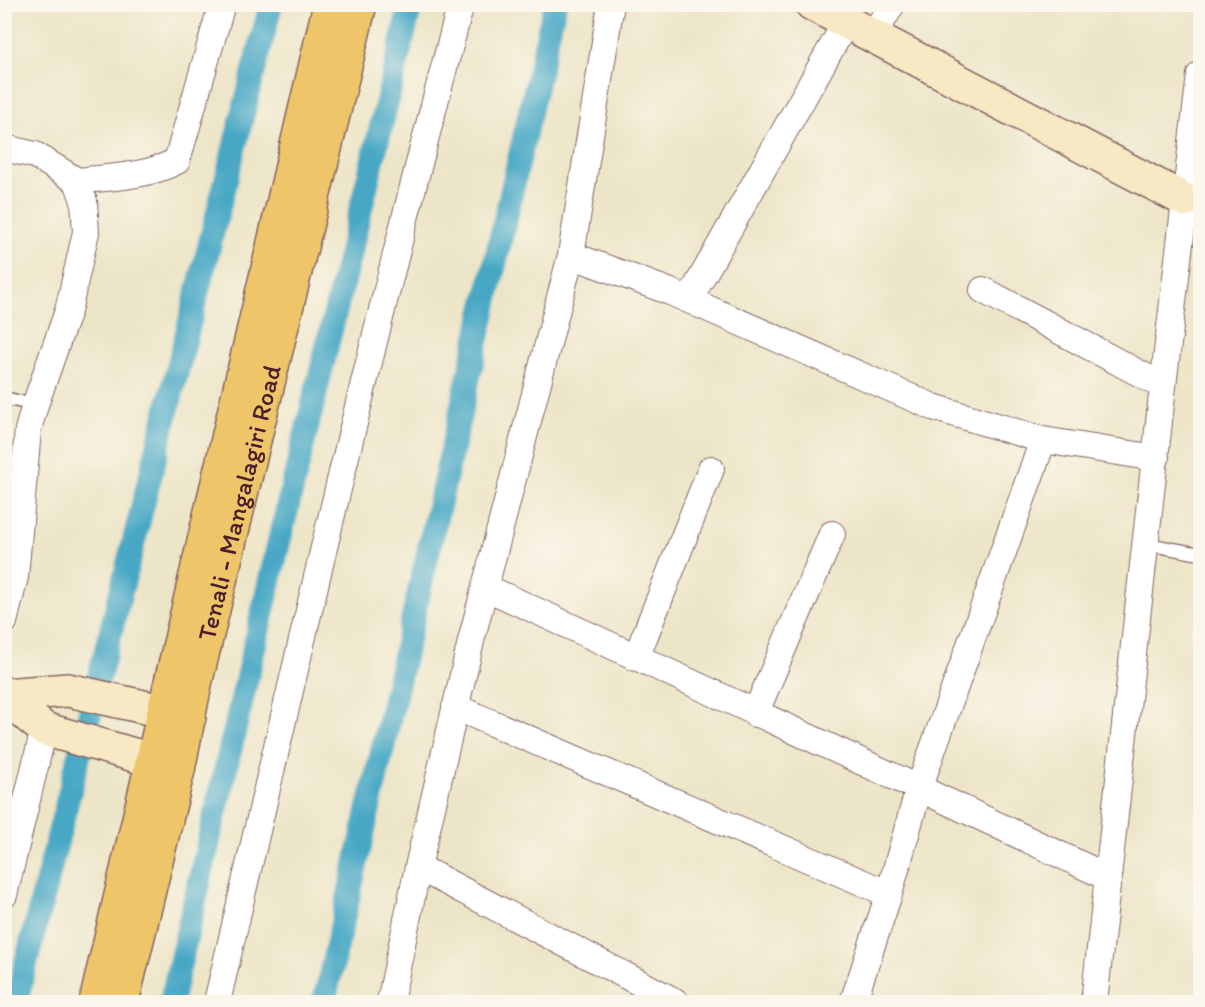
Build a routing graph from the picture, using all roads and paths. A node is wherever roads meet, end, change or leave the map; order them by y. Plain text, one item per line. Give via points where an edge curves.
1 (222, 4) edge
2 (330, 4) edge
3 (360, 4) edge
4 (461, 4) edge
5 (611, 4) edge
6 (812, 4) edge
7 (892, 4) edge
8 (859, 29) junction
9 (1200, 75) edge
10 (4, 148) edge
11 (81, 191) junction
12 (1185, 200) junction
13 (571, 255) junction
14 (983, 290) dead end
15 (690, 300) junction
16 (1163, 386) junction
17 (4, 398) edge
18 (35, 405) junction
19 (1043, 441) junction
20 (1156, 458) junction
21 (711, 469) dead end
22 (832, 534) dead end
23 (1146, 544) junction
24 (1200, 554) edge
25 (485, 587) junction
26 (4, 622) edge
27 (636, 658) junction
28 (4, 695) edge
29 (455, 707) junction
30 (168, 712) junction
31 (755, 714) junction
32 (50, 731) junction
33 (157, 763) junction
34 (919, 788) junction
35 (418, 867) junction
36 (1109, 878) junction
37 (889, 894) junction
38 (4, 895) edge
39 (96, 1002) edge
40 (122, 1002) edge
41 (217, 1002) edge
42 (390, 1002) edge
43 (676, 1002) edge
44 (853, 1002) edge
45 (1094, 1002) edge

1 - 11 street via 177,160 160,169
2 - 30 main road, Tenali - Mangalagiri Road
3 - 30 main road, Tenali - Mangalagiri Road via 195,684
4 - 41 street via 426,133
5 - 13 street
6 - 8 street
7 - 8 street
8 - 12 street
8 - 15 street
9 - 12 street
10 - 11 street via 35,155
11 - 18 street via 86,232 68,311
12 - 16 street
13 - 15 street
13 - 25 street
14 - 16 street
15 - 19 street via 933,407
16 - 20 street
17 - 18 lane
18 - 26 street via 28,430 15,577
19 - 20 street
19 - 34 street
20 - 23 street
21 - 27 street
22 - 31 street
23 - 24 lane
23 - 36 street
25 - 27 street
25 - 29 street
27 - 31 street
28 - 30 street via 69,690
28 - 32 street
29 - 35 street
29 - 37 street
30 - 33 main road, Tenali - Mangalagiri Road
31 - 34 street
32 - 33 street
32 - 38 street
33 - 39 main road, Tenali - Mangalagiri Road
33 - 40 main road, Tenali - Mangalagiri Road
34 - 36 street
34 - 37 street
35 - 42 street
35 - 43 street
36 - 45 street
37 - 44 street

